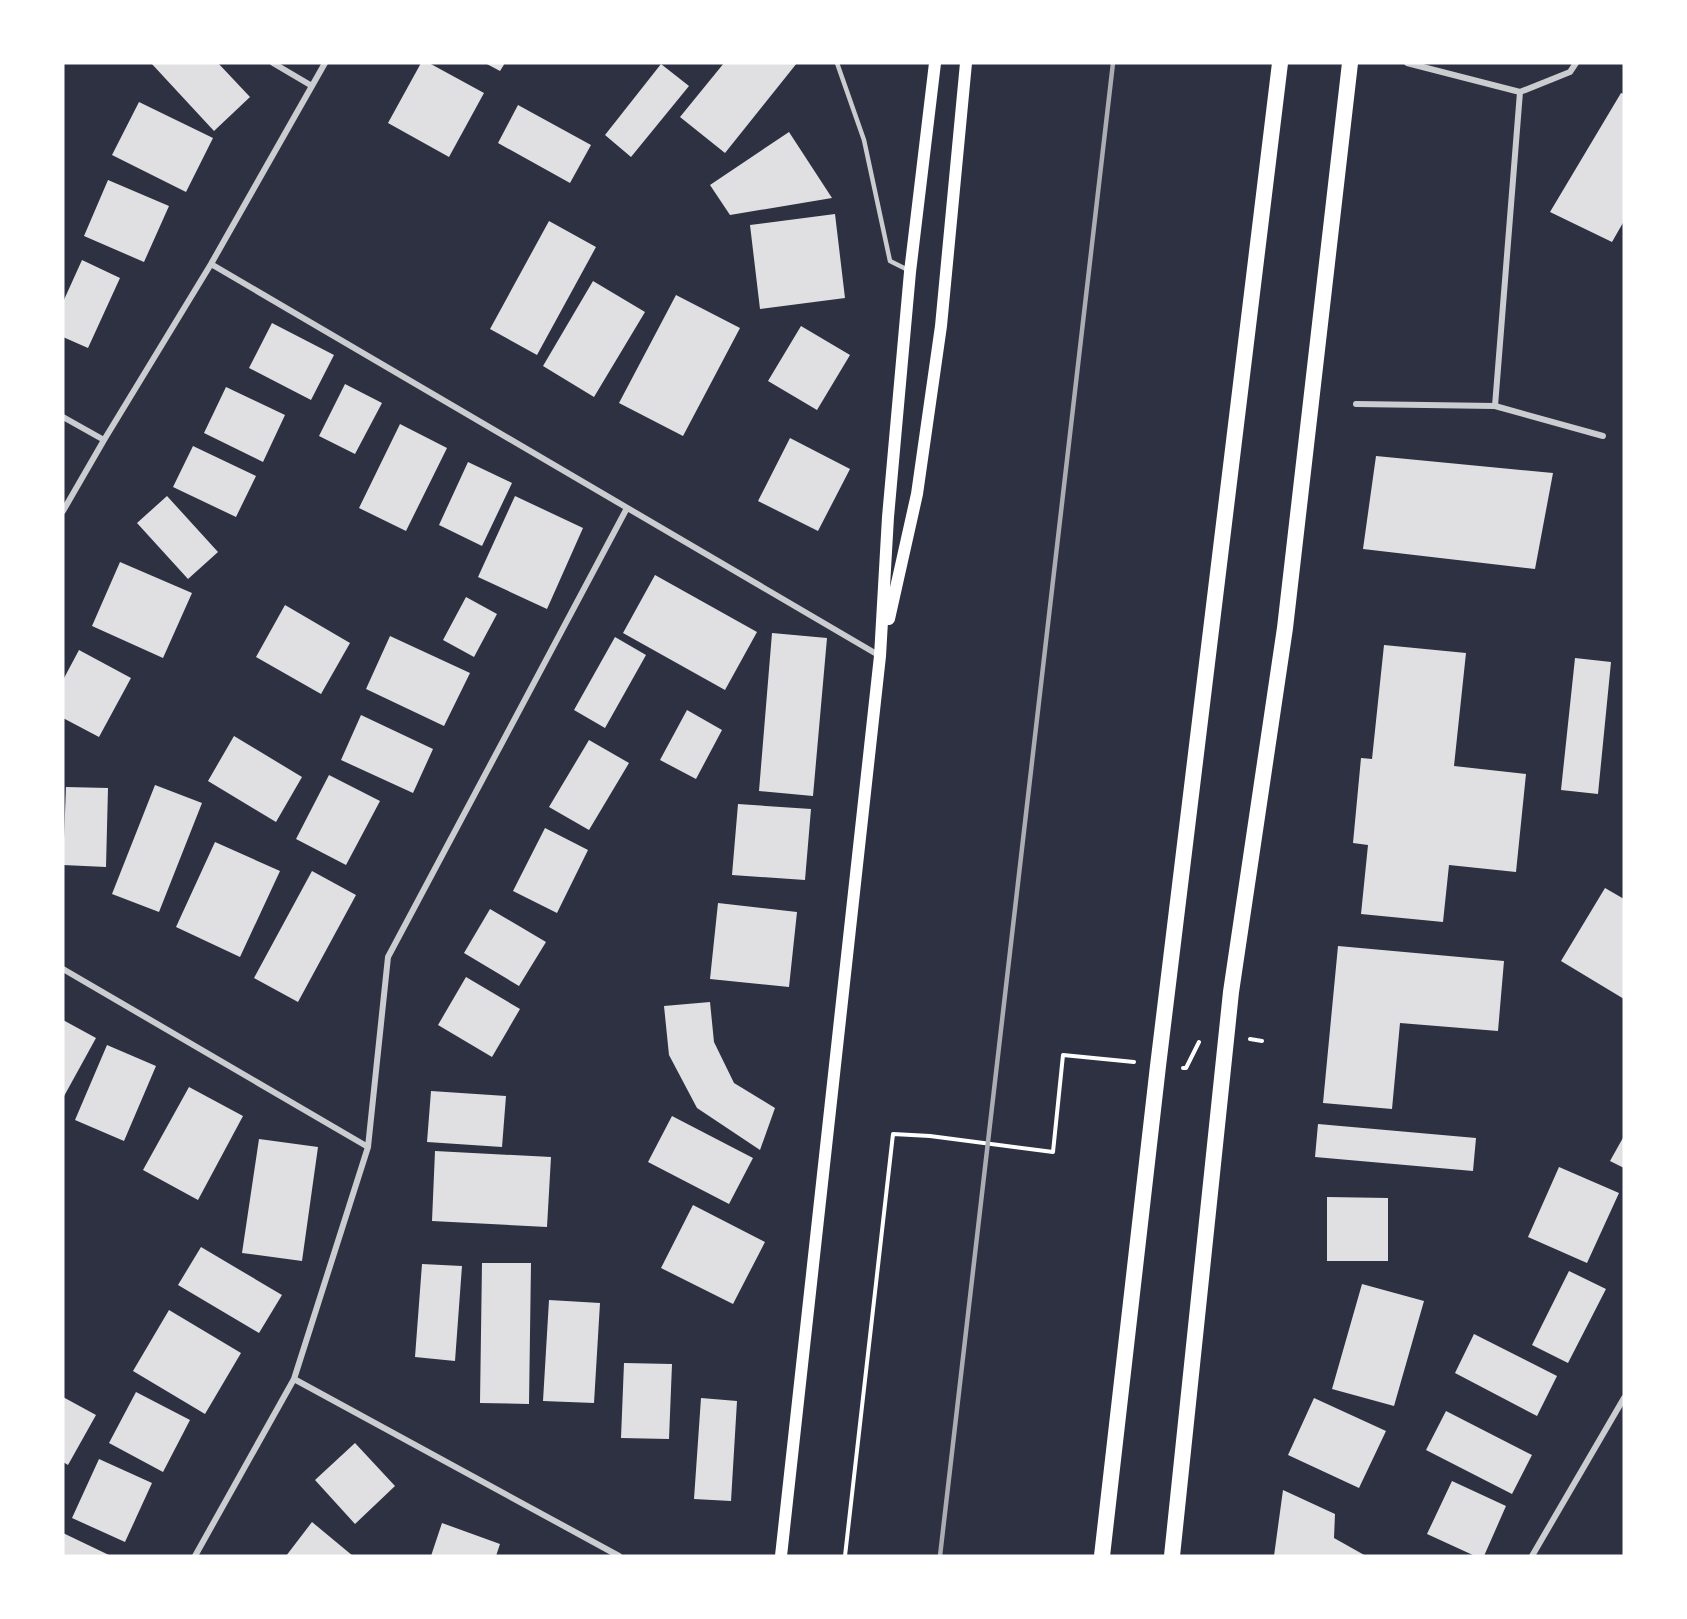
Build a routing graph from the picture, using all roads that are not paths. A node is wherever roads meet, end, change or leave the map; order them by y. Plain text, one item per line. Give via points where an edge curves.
1 (273, 63) edge
2 (325, 63) edge
3 (837, 63) edge
4 (966, 63) edge
5 (1280, 63) edge
6 (1350, 63) edge
7 (1407, 63) edge
8 (1576, 63) edge
9 (934, 65) edge
10 (312, 86) junction
11 (1520, 92) junction
12 (211, 264) junction
13 (910, 272) junction
14 (1356, 404) dead end
15 (1495, 406) junction
16 (63, 417) edge
17 (1603, 436) dead end
18 (104, 440) junction
19 (627, 508) junction
20 (63, 511) edge
21 (880, 656) junction
22 (63, 969) edge
23 (368, 1148) junction
24 (294, 1379) junction
25 (1624, 1398) edge
26 (195, 1556) edge
27 (619, 1556) edge
28 (781, 1556) edge
29 (1102, 1556) edge
30 (1172, 1556) edge
31 (1532, 1556) edge

1 - 10 street
2 - 10 street
3 - 13 lane via 864,140 890,261
4 - 21 main road via 941,326 918,483
5 - 29 highway
6 - 30 highway via 1285,628 1231,992
7 - 11 street
8 - 11 street via 1570,72
9 - 13 main road
10 - 12 street
11 - 15 street
12 - 18 street
12 - 19 street
13 - 21 main road
14 - 15 street
15 - 17 street
16 - 18 street
18 - 20 street
19 - 21 street
19 - 23 street via 388,957
21 - 28 main road
22 - 23 street
23 - 24 street
24 - 26 street
24 - 27 street
25 - 31 street

